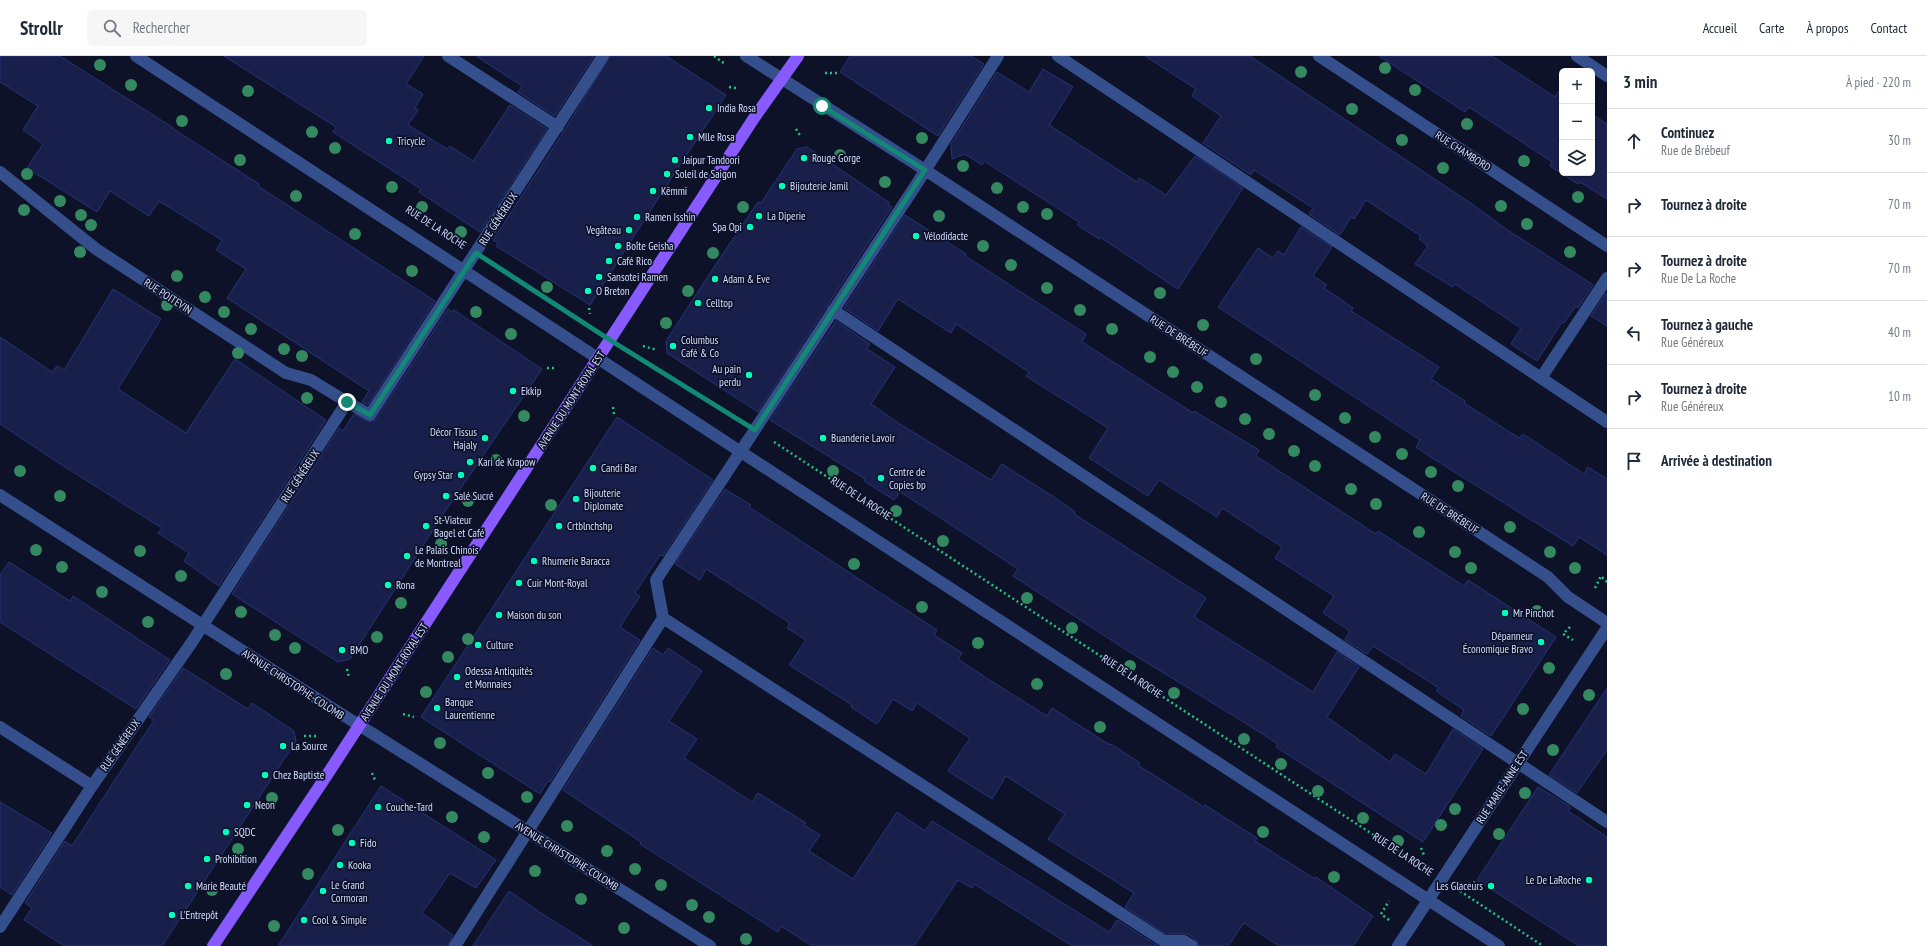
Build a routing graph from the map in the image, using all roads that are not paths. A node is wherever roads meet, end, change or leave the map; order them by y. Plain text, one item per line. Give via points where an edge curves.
1 (136, 56) edge
2 (448, 56) edge
3 (603, 56) edge
4 (746, 56) edge
5 (798, 56) edge
6 (998, 56) edge
7 (1058, 56) edge
8 (1319, 56) edge
9 (1576, 56) edge
10 (1607, 76) edge
11 (781, 78) junction
12 (558, 127) junction
13 (925, 170) junction
14 (0, 172) edge
15 (1607, 246) edge
16 (463, 271) junction
17 (1607, 278) edge
18 (833, 310) junction
19 (598, 359) junction
20 (1542, 378) junction
21 (347, 402) junction
22 (1607, 422) edge
23 (741, 452) junction
24 (0, 495) edge
25 (663, 618) junction
26 (1607, 623) edge
27 (203, 626) junction
28 (1607, 628) edge
29 (358, 725) junction
30 (0, 727) edge
31 (1518, 764) junction
32 (92, 786) junction
33 (1607, 822) edge
34 (528, 832) junction
35 (1428, 900) junction
36 (0, 927) edge
37 (1162, 944) edge
38 (213, 946) edge
39 (455, 946) edge
40 (710, 946) edge
41 (1192, 946) edge
42 (1398, 946) edge
43 (1499, 946) edge

1 - 16 street, RUE DE LA ROCHE
2 - 12 street
3 - 12 street, RUE GÉNÉREUX
4 - 11 street, RUE DE BRÉBEUF
5 - 11 main road, AVENUE DU MONT-ROYAL EST
6 - 13 street
7 - 20 street
8 - 15 street, RUE CHAMBORD
9 - 10 street
11 - 13 street, RUE DE BRÉBEUF
11 - 19 main road, AVENUE DU MONT-ROYAL EST
12 - 16 street, RUE GÉNÉREUX
13 - 18 street
13 - 26 street, RUE DE BRÉBEUF via 1548,577 1568,597
14 - 21 street, RUE POITEVIN via 96,249 286,373 310,380
16 - 19 street, RUE DE LA ROCHE
16 - 21 street, RUE GÉNÉREUX via 370,415
17 - 20 street
18 - 23 street
18 - 31 street
19 - 23 street, RUE DE LA ROCHE
19 - 29 main road, AVENUE DU MONT-ROYAL EST
20 - 22 street
21 - 27 street, RUE GÉNÉREUX
23 - 25 street via 656,580
23 - 35 street, RUE DE LA ROCHE
24 - 27 street, AVENUE CHRISTOPHE-COLOMB
25 - 34 street
25 - 37 street
27 - 29 street, AVENUE CHRISTOPHE-COLOMB
27 - 32 street, RUE GÉNÉREUX
28 - 31 street, RUE MARIE-ANNE EST
29 - 34 street, AVENUE CHRISTOPHE-COLOMB
29 - 38 main road, AVENUE DU MONT-ROYAL EST
30 - 32 street
31 - 33 street
31 - 35 street, RUE MARIE-ANNE EST
32 - 36 street, RUE GÉNÉREUX
34 - 39 street
34 - 40 street, AVENUE CHRISTOPHE-COLOMB
35 - 42 street, RUE MARIE-ANNE EST
35 - 43 street, RUE DE LA ROCHE
37 - 41 street via 1184,941

